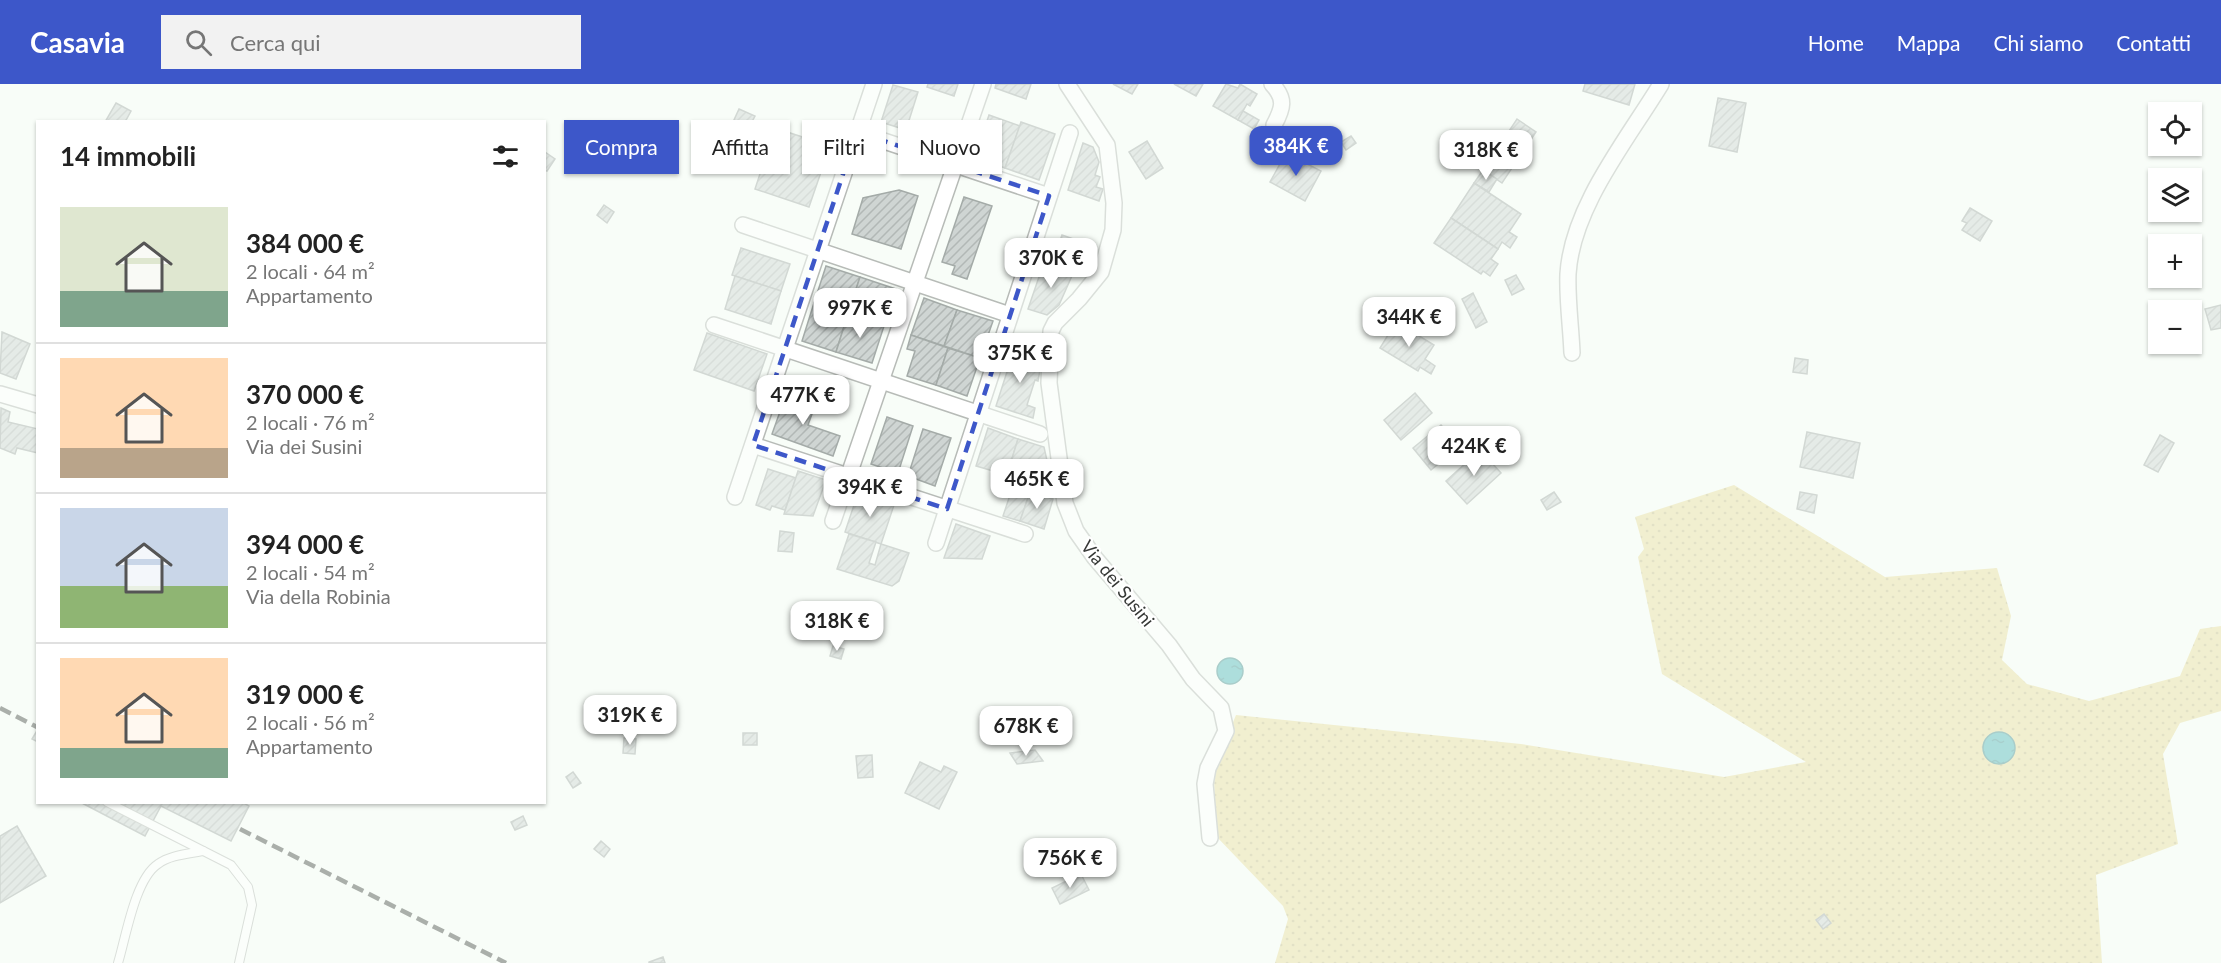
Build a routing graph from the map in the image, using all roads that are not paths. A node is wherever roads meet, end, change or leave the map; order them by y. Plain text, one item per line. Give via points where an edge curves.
1 (874, 84) edge
2 (983, 84) edge
3 (1067, 84) edge
4 (1272, 84) edge
5 (1660, 84) edge
6 (861, 120) edge
7 (971, 120) edge
8 (1274, 125) dead end
9 (1070, 133) dead end
10 (843, 174) edge
11 (952, 174) edge
12 (982, 174) edge
13 (1049, 196) junction
14 (743, 225) dead end
15 (818, 250) junction
16 (915, 283) junction
17 (1010, 315) junction
18 (714, 325) dead end
19 (785, 349) junction
20 (1572, 353) dead end
21 (881, 381) junction
22 (0, 394) edge
23 (36, 404) edge
24 (978, 413) junction
25 (1040, 434) dead end
26 (753, 445) junction
27 (848, 476) junction
28 (735, 497) dead end
29 (947, 509) junction
30 (833, 521) dead end
31 (1025, 534) dead end
32 (936, 543) dead end
33 (111, 804) edge
34 (1210, 838) dead end
35 (203, 851) junction
36 (118, 963) edge
37 (239, 963) edge

1 - 6 street
2 - 7 street
3 - 34 street, Via dei Susini via 1107,146 1114,203 1113,230 1101,272 1051,331 1049,383 1065,504 1076,531 1095,558 1221,708 1226,731 1208,768 1205,784
4 - 8 street via 1282,94 1284,108
5 - 20 street via 1594,192 1577,228 1568,274
9 - 13 street
10 - 15 street
11 - 16 street
12 - 13 street
13 - 17 street
14 - 15 street
15 - 16 street
15 - 19 street
16 - 17 street
16 - 21 street
17 - 24 street
18 - 19 street
19 - 21 street
19 - 26 street
21 - 24 street
21 - 27 street
22 - 23 street
24 - 25 street
24 - 29 street
26 - 27 street
26 - 28 street
27 - 29 street
27 - 30 street
29 - 31 street
29 - 32 street
33 - 35 lane
35 - 36 lane via 167,858 150,870 140,886
35 - 37 lane via 231,865 251,896 252,913

